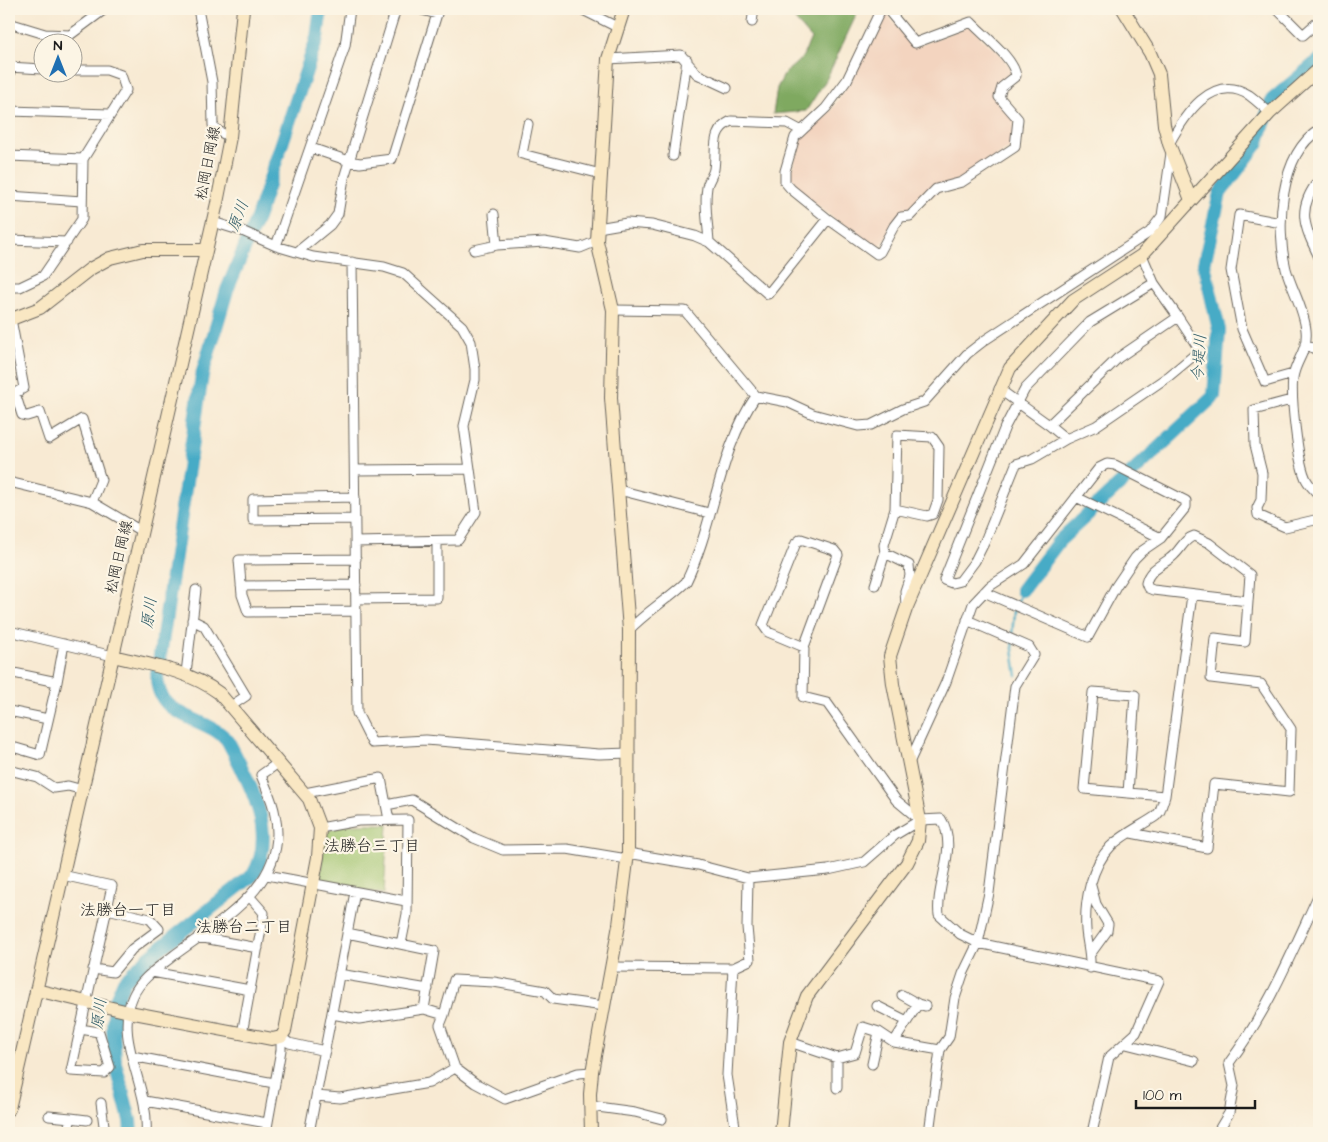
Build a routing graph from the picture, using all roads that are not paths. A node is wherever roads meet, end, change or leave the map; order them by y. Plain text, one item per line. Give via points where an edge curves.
1 (105, 9) edge
2 (198, 9) edge
3 (244, 9) edge
4 (350, 9) edge
5 (418, 9) edge
6 (581, 9) edge
7 (624, 9) edge
8 (754, 9) edge
9 (881, 9) edge
10 (887, 9) edge
11 (1123, 9) edge
12 (1278, 9) edge
13 (393, 10) edge
14 (1319, 21) edge
15 (9, 22) edge
16 (752, 22) dead end
17 (617, 27) junction
18 (32, 32) edge
19 (74, 32) edge
20 (608, 59) junction
21 (686, 60) junction
22 (9, 67) edge
23 (32, 68) edge
24 (1319, 69) edge
25 (82, 70) edge
26 (9, 85) edge
27 (727, 88) dead end
28 (9, 112) edge
29 (1270, 113) junction
30 (110, 114) junction
31 (528, 124) dead end
32 (800, 130) junction
33 (1319, 130) edge
34 (230, 137) junction
35 (311, 148) junction
36 (1170, 148) junction
37 (9, 156) edge
38 (673, 156) dead end
39 (83, 159) junction
40 (349, 161) junction
41 (601, 174) junction
42 (1319, 180) edge
43 (9, 196) edge
44 (1191, 200) junction
45 (82, 201) junction
46 (494, 214) dead end
47 (828, 218) junction
48 (213, 222) junction
49 (1281, 223) junction
50 (598, 235) junction
51 (9, 240) edge
52 (67, 242) junction
53 (709, 242) junction
54 (497, 245) junction
55 (276, 246) junction
56 (206, 250) junction
57 (474, 250) dead end
58 (297, 252) junction
59 (1142, 255) junction
60 (1319, 257) edge
61 (352, 262) junction
62 (1154, 283) junction
63 (9, 286) edge
64 (613, 310) junction
65 (1178, 318) junction
66 (10, 319) edge
67 (1306, 344) junction
68 (1319, 351) edge
69 (1293, 374) junction
70 (999, 389) junction
71 (756, 396) junction
72 (1291, 400) junction
73 (1017, 401) junction
74 (1049, 425) junction
75 (1066, 440) junction
76 (470, 469) junction
77 (354, 470) junction
78 (9, 482) edge
79 (619, 490) junction
80 (1319, 495) edge
81 (1076, 496) junction
82 (355, 497) junction
83 (92, 502) junction
84 (895, 509) junction
85 (710, 513) junction
86 (355, 519) junction
87 (1319, 519) edge
88 (142, 531) junction
89 (1161, 538) junction
90 (437, 541) junction
91 (355, 542) junction
92 (885, 553) junction
93 (356, 559) junction
94 (356, 585) junction
95 (875, 585) dead end
96 (241, 586) junction
97 (196, 590) dead end
98 (984, 592) junction
99 (1192, 596) junction
100 (356, 599) junction
101 (1248, 601) junction
102 (906, 609) junction
103 (356, 611) junction
104 (192, 620) junction
105 (967, 620) junction
106 (629, 630) junction
107 (9, 631) edge
108 (64, 644) junction
109 (804, 647) junction
110 (113, 656) junction
111 (9, 672) edge
112 (186, 674) junction
113 (57, 682) junction
114 (231, 706) junction
115 (9, 711) edge
116 (48, 719) junction
117 (9, 746) edge
118 (630, 753) junction
119 (278, 763) junction
120 (909, 763) junction
121 (9, 770) edge
122 (83, 790) junction
123 (305, 793) junction
124 (1128, 793) junction
125 (1165, 796) junction
126 (386, 805) junction
127 (389, 820) junction
128 (920, 820) junction
129 (320, 828) junction
130 (1131, 833) junction
131 (628, 856) junction
132 (62, 875) junction
133 (267, 875) junction
134 (748, 878) junction
135 (313, 884) junction
136 (1091, 886) junction
137 (355, 892) junction
138 (1319, 894) edge
139 (250, 897) junction
140 (406, 902) junction
141 (107, 909) junction
142 (347, 933) junction
143 (198, 937) junction
144 (978, 943) junction
145 (402, 944) junction
146 (258, 948) junction
147 (1091, 953) junction
148 (611, 967) junction
149 (732, 968) junction
150 (1090, 968) junction
151 (93, 969) junction
152 (152, 972) junction
153 (339, 974) junction
154 (36, 990) junction
155 (250, 990) junction
156 (428, 990) junction
157 (902, 995) dead end
158 (86, 1001) junction
159 (604, 1006) junction
160 (877, 1006) dead end
161 (424, 1009) junction
162 (125, 1011) junction
163 (332, 1014) junction
164 (444, 1015) junction
165 (907, 1021) junction
166 (80, 1029) junction
167 (878, 1032) junction
168 (242, 1034) junction
169 (281, 1037) junction
170 (790, 1042) junction
171 (894, 1042) junction
172 (1126, 1044) junction
173 (940, 1050) junction
174 (325, 1051) junction
175 (132, 1056) junction
176 (837, 1058) junction
177 (1194, 1061) dead end
178 (872, 1064) dead end
179 (455, 1068) junction
180 (592, 1072) junction
181 (274, 1083) junction
182 (837, 1088) dead end
183 (316, 1096) junction
184 (145, 1101) junction
185 (101, 1103) dead end
186 (590, 1106) junction
187 (9, 1110) edge
188 (49, 1116) dead end
189 (71, 1118) junction
190 (662, 1119) dead end
191 (87, 1120) dead end
192 (268, 1123) junction
193 (67, 1133) edge
194 (105, 1133) edge
195 (146, 1133) edge
196 (266, 1133) edge
197 (309, 1133) edge
198 (591, 1133) edge
199 (736, 1133) edge
200 (781, 1133) edge
201 (929, 1133) edge
202 (1092, 1133) edge
203 (1217, 1133) edge

1 - 19 street
2 - 34 street via 212,82 213,125
3 - 34 street, 松岡日岡線
4 - 35 street via 345,46
5 - 40 street via 437,14 392,159 360,163
6 - 17 street
7 - 17 street
8 - 16 street
9 - 32 street via 847,80 826,108
10 - 47 street via 915,43 972,22 998,48 1015,69 1016,76 1002,87 1000,97 1018,120 1014,147 962,182 936,189 910,216 901,217 876,254
11 - 36 street via 1159,74 1164,125
12 - 14 street via 1303,35
13 - 40 street
15 - 18 street
17 - 20 street
20 - 21 street via 681,55
20 - 41 street
21 - 27 street via 697,74
21 - 38 street
22 - 23 street
22 - 26 street
24 - 29 street
25 - 30 street via 107,70 122,75 126,90
28 - 30 street
29 - 36 street via 1249,95 1229,88 1219,89 1189,111
29 - 44 street
30 - 39 street
31 - 41 street via 522,154
32 - 47 street via 785,171 785,182
32 - 53 street via 787,123 731,121 717,132 714,170 707,185
33 - 49 street via 1306,142 1286,180 1280,203
34 - 48 street, 松岡日岡線
35 - 40 street
35 - 55 street
36 - 44 street
36 - 71 street via 1162,216 1150,232 985,340 967,354 924,402 871,425 858,426 813,414 786,402
37 - 39 street
39 - 45 street
40 - 58 street via 338,214 330,225
41 - 50 street
42 - 60 street via 1304,206 1304,222
43 - 45 street
44 - 59 street
45 - 52 street via 82,219
46 - 54 street
47 - 53 street via 768,294
48 - 55 street
48 - 56 street, 松岡日岡線
49 - 67 street via 1286,267 1304,316
49 - 69 street via 1239,215 1231,270 1242,329 1265,382
50 - 53 street via 627,223 652,225
50 - 54 street via 580,248 544,242
50 - 64 street
51 - 52 street
52 - 63 street via 44,276 20,288
54 - 57 street
55 - 58 street
56 - 66 street via 143,250 110,258 90,269 40,308
56 - 88 street, 松岡日岡線
58 - 61 street
59 - 62 street
59 - 70 street via 1072,300 1010,368
61 - 76 street via 403,273 462,326 468,336 475,369 464,426
61 - 77 street
62 - 65 street
62 - 73 street via 1090,322
64 - 71 street via 685,311
64 - 79 street via 611,398
65 - 74 street via 1118,358
65 - 75 street via 1198,352 1096,426
66 - 83 street via 24,388 15,393 21,413 26,416 40,412 50,439 82,419 101,480
67 - 68 street
67 - 69 street
69 - 72 street
70 - 73 street
70 - 102 street
71 - 85 street via 736,433
72 - 80 street via 1306,480
72 - 87 street via 1254,410 1255,445 1262,473 1258,515 1284,526
73 - 74 street
73 - 75 street via 944,580 960,581 975,561 1016,464
74 - 75 street
76 - 77 street
76 - 90 street via 476,512 458,540
77 - 82 street
78 - 83 street
79 - 85 street
79 - 106 street
81 - 89 street
81 - 89 street via 1093,474 1107,464 1180,496 1186,501 1186,507
81 - 98 street via 1024,564
82 - 86 street
82 - 86 street via 253,499 253,520
83 - 88 street
84 - 84 street via 897,435 932,437 939,447 938,500 933,514 927,516
84 - 92 street via 884,545
85 - 106 street via 686,582
86 - 91 street
88 - 110 street, 松岡日岡線
89 - 98 street via 1135,558 1088,637
90 - 91 street
90 - 100 street via 437,598
91 - 93 street
92 - 95 street
92 - 102 street via 909,565
93 - 94 street
93 - 96 street via 239,560
94 - 96 street
94 - 100 street
96 - 103 street via 248,612
97 - 104 street
98 - 105 street via 973,604
99 - 101 street
99 - 101 street via 1153,590 1146,582 1154,569 1174,556 1187,539 1194,536 1209,543 1249,574
99 - 125 street
100 - 103 street
101 - 130 street via 1245,642 1215,638 1211,678 1260,684 1286,721 1291,729 1289,792 1214,784 1207,848
102 - 120 street via 890,656
103 - 118 street via 357,714 372,743 426,740 599,754
104 - 112 street
104 - 114 street via 204,626 246,696
105 - 120 street via 943,690
105 - 144 street via 1029,648 1034,655 1018,679 1013,695 989,894
106 - 118 street
107 - 108 street
108 - 110 street
108 - 113 street
109 - 109 street via 768,632 763,626 796,543 801,539 834,550 838,555
109 - 128 street via 803,697 827,704 896,800
110 - 112 street
110 - 122 street, 松岡日岡線
111 - 113 street
112 - 114 street via 206,683
113 - 116 street
114 - 119 street
115 - 116 street
116 - 117 street via 40,755
118 - 131 street
119 - 123 street
119 - 133 street via 260,775 276,815 277,840
120 - 128 street
121 - 122 street via 37,777 54,788 68,786
122 - 132 street, 松岡日岡線
123 - 126 street via 381,778
123 - 129 street
124 - 124 street via 1084,789 1093,692 1135,695
124 - 125 street
125 - 130 street via 1160,811
126 - 127 street
126 - 131 street via 412,800 474,838 502,850 567,849
127 - 129 street via 358,821
127 - 140 street via 408,820
128 - 134 street via 895,835 864,862 828,870
128 - 144 street via 941,819 946,832 939,915 960,934
128 - 170 street via 918,841 907,863 807,996
129 - 135 street
130 - 136 street via 1110,847 1097,865
131 - 134 street via 698,865
131 - 148 street
132 - 141 street via 112,886
132 - 154 street, 松岡日岡線
133 - 135 street
133 - 139 street
134 - 149 street via 750,960
135 - 137 street
135 - 169 street
136 - 147 street via 1086,929
136 - 147 street via 1096,904 1108,924 1107,931
137 - 140 street
137 - 142 street
138 - 203 street via 1273,992 1250,1034 1229,1063 1234,1086 1229,1113
139 - 143 street
139 - 146 street via 264,913
140 - 145 street
141 - 151 street
141 - 151 street via 150,919 159,929 132,949 113,972
142 - 145 street
142 - 153 street
143 - 146 street
143 - 152 street
144 - 150 street
144 - 173 street via 960,982 949,1037
145 - 156 street via 434,951
146 - 155 street
147 - 150 street
148 - 149 street
148 - 159 street
149 - 199 street via 726,1075
150 - 172 street via 1158,982 1136,1033
151 - 158 street
152 - 155 street
152 - 162 street via 136,989
153 - 156 street
153 - 163 street
154 - 158 street
154 - 187 street, 松岡日岡線
155 - 168 street
156 - 161 street
157 - 165 street via 921,1005
158 - 162 street
158 - 166 street
159 - 164 street via 553,999 545,991 494,982 454,980
159 - 180 street
160 - 165 street
161 - 163 street via 359,1019
161 - 164 street
162 - 168 street
162 - 175 street
163 - 174 street
164 - 179 street via 440,1025
165 - 171 street
166 - 166 street via 71,1071 104,1073 110,1067 99,1032
167 - 171 street
167 - 176 street via 863,1028 855,1053
167 - 178 street
168 - 169 street via 272,1039
169 - 174 street via 289,1043
169 - 181 street
170 - 176 street
170 - 200 street
171 - 173 street
172 - 177 street
172 - 202 street via 1108,1057
173 - 201 street
174 - 183 street
175 - 181 street
175 - 184 street
176 - 182 street
179 - 180 street via 505,1099 578,1073
179 - 183 street via 429,1083 340,1098
180 - 186 street
181 - 192 street
183 - 197 street
184 - 192 street
184 - 195 street
185 - 194 street
186 - 190 street
186 - 198 street
188 - 189 street
189 - 191 street
189 - 193 street
192 - 196 street

